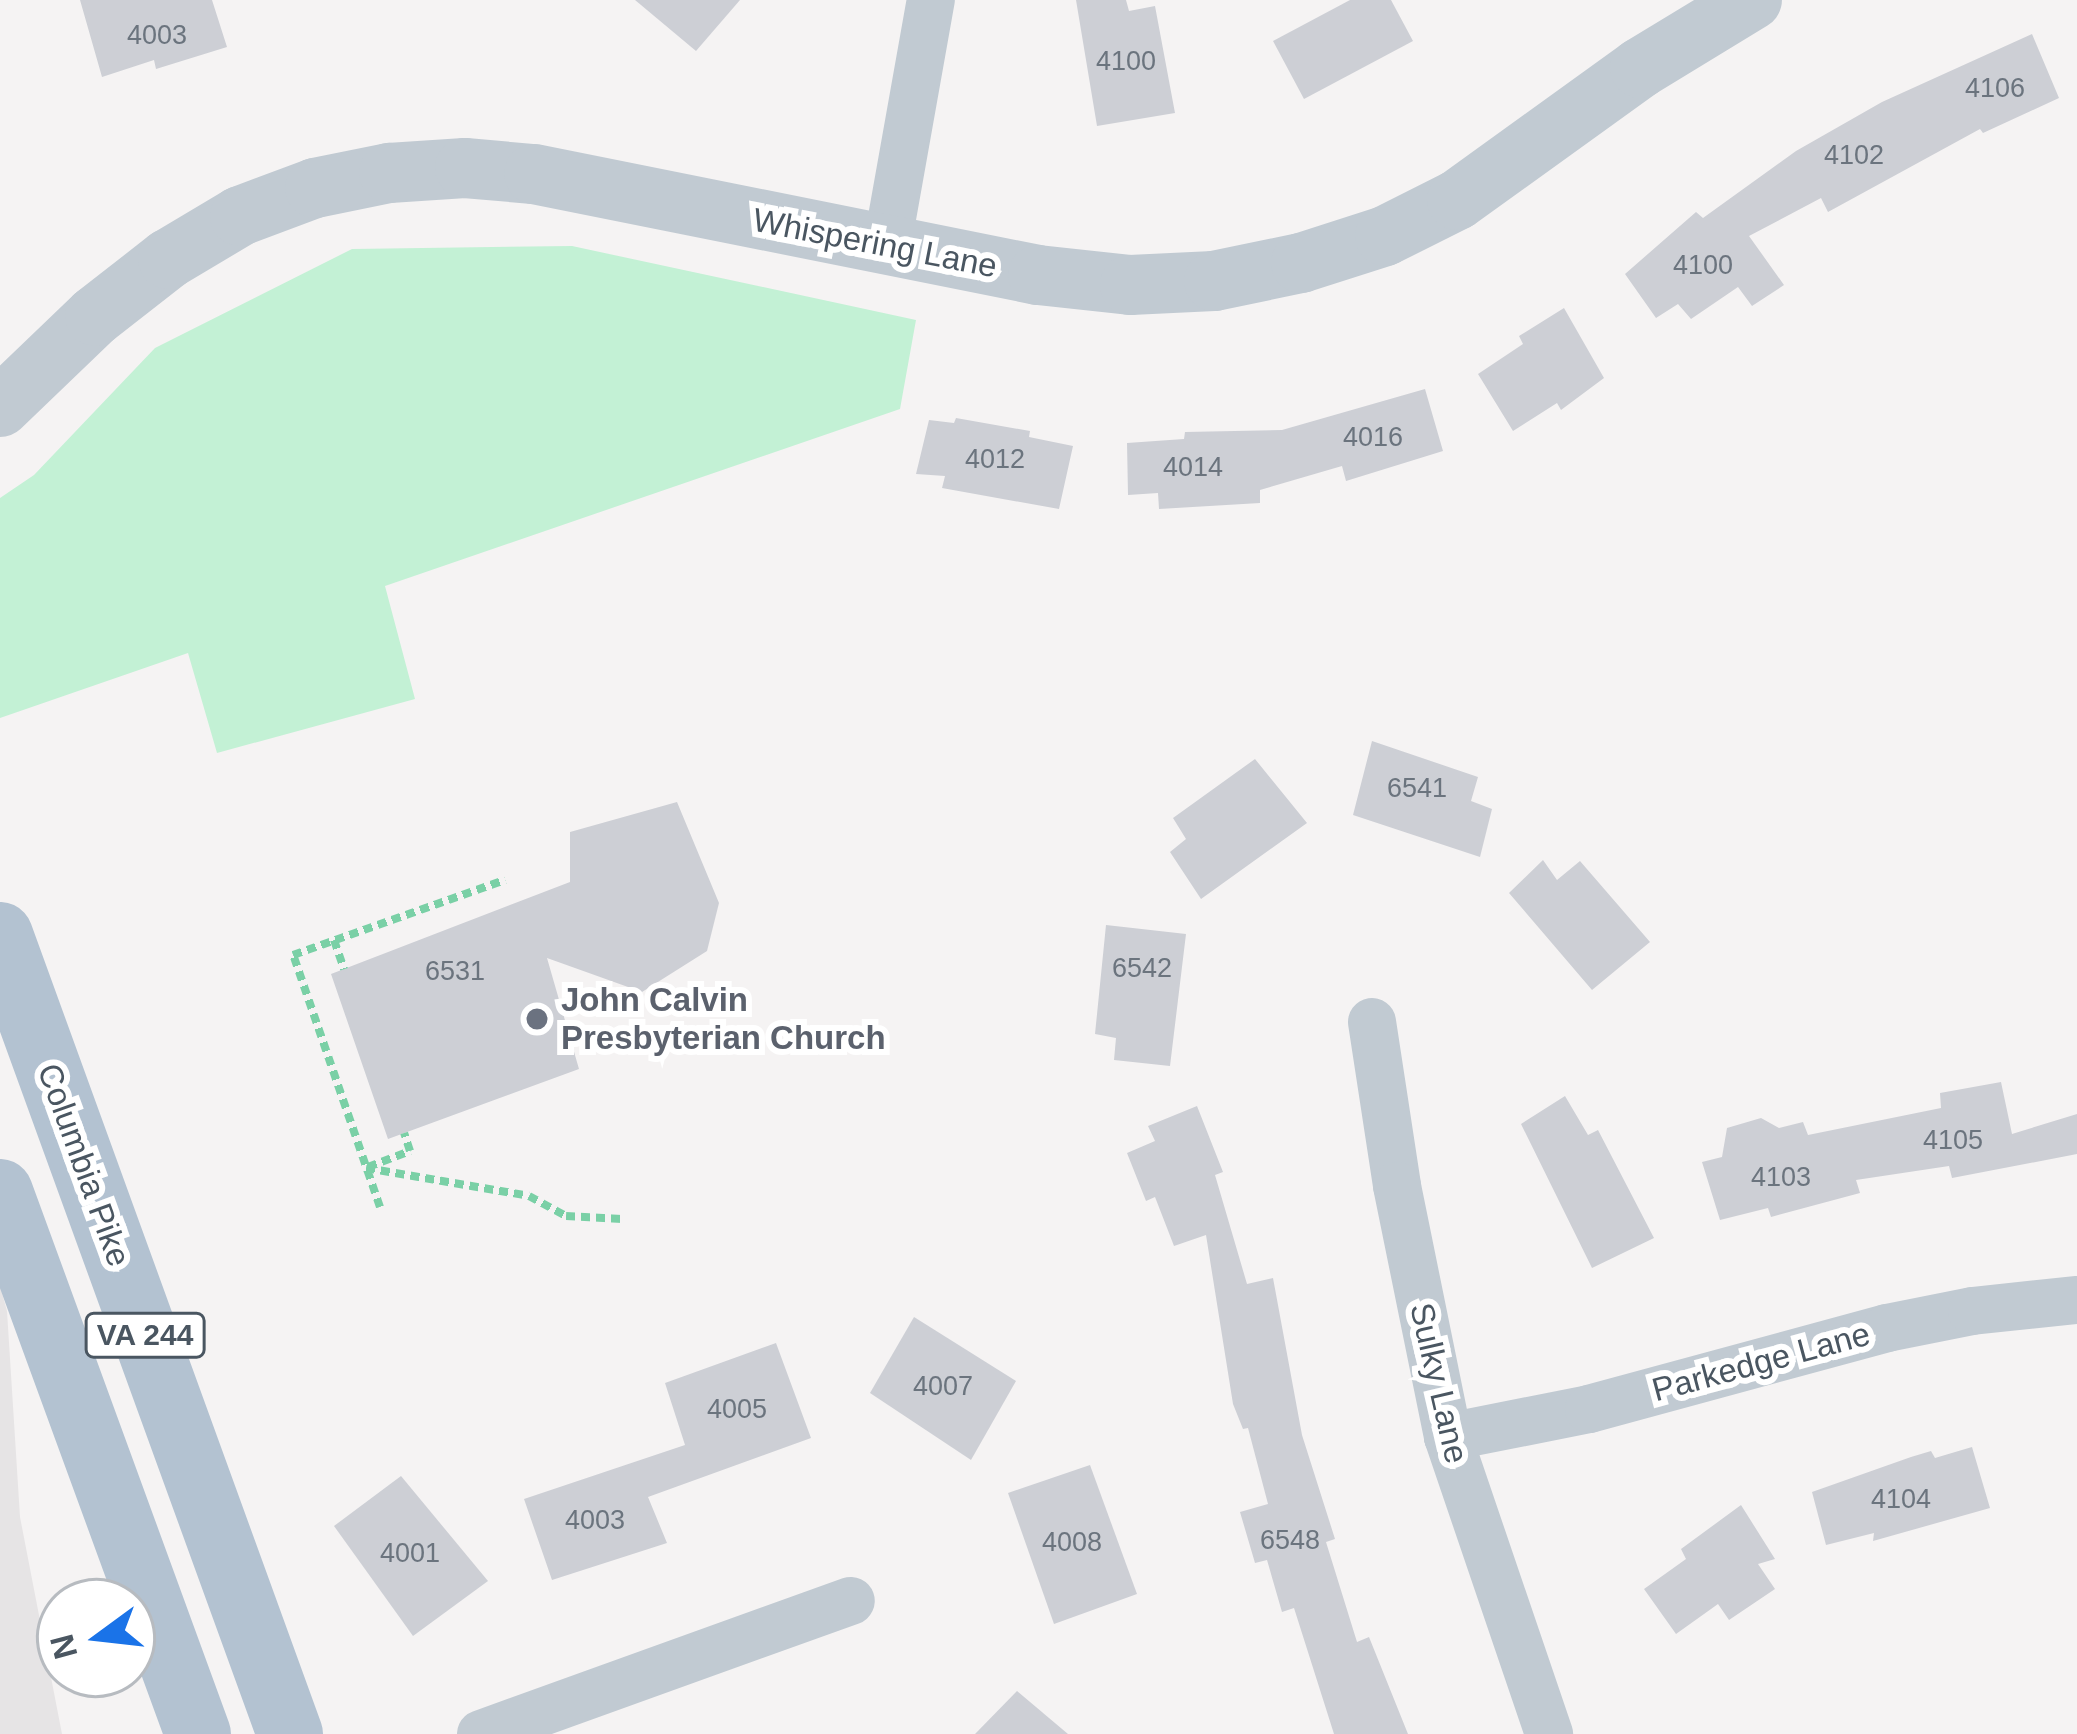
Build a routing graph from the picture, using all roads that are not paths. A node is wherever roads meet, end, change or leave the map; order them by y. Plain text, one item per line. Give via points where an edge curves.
1 (932, 0) edge
2 (1752, 0) edge
3 (887, 246) junction
4 (0, 407) edge
5 (0, 935) edge
6 (1372, 1022) dead end
7 (1, 1198) edge
8 (2077, 1300) edge
9 (1448, 1437) junction
10 (851, 1601) dead end
11 (198, 1734) edge
12 (290, 1734) edge
13 (481, 1734) edge
14 (1549, 1734) edge

1 - 3 street
2 - 3 street, Whispering Lane via 1640,68 1457,200 1385,236 1301,263 1214,281 1130,285
3 - 4 street, Whispering Lane via 534,174 388,173 315,188 240,216 186,248 95,316
5 - 12 main road, Columbia Pike / VA 244
6 - 9 street, Sulky Lane
7 - 11 main road, VA 244
8 - 9 street, Parkedge Lane via 1887,1328 1588,1409
9 - 14 street, Sulky Lane
10 - 13 street

